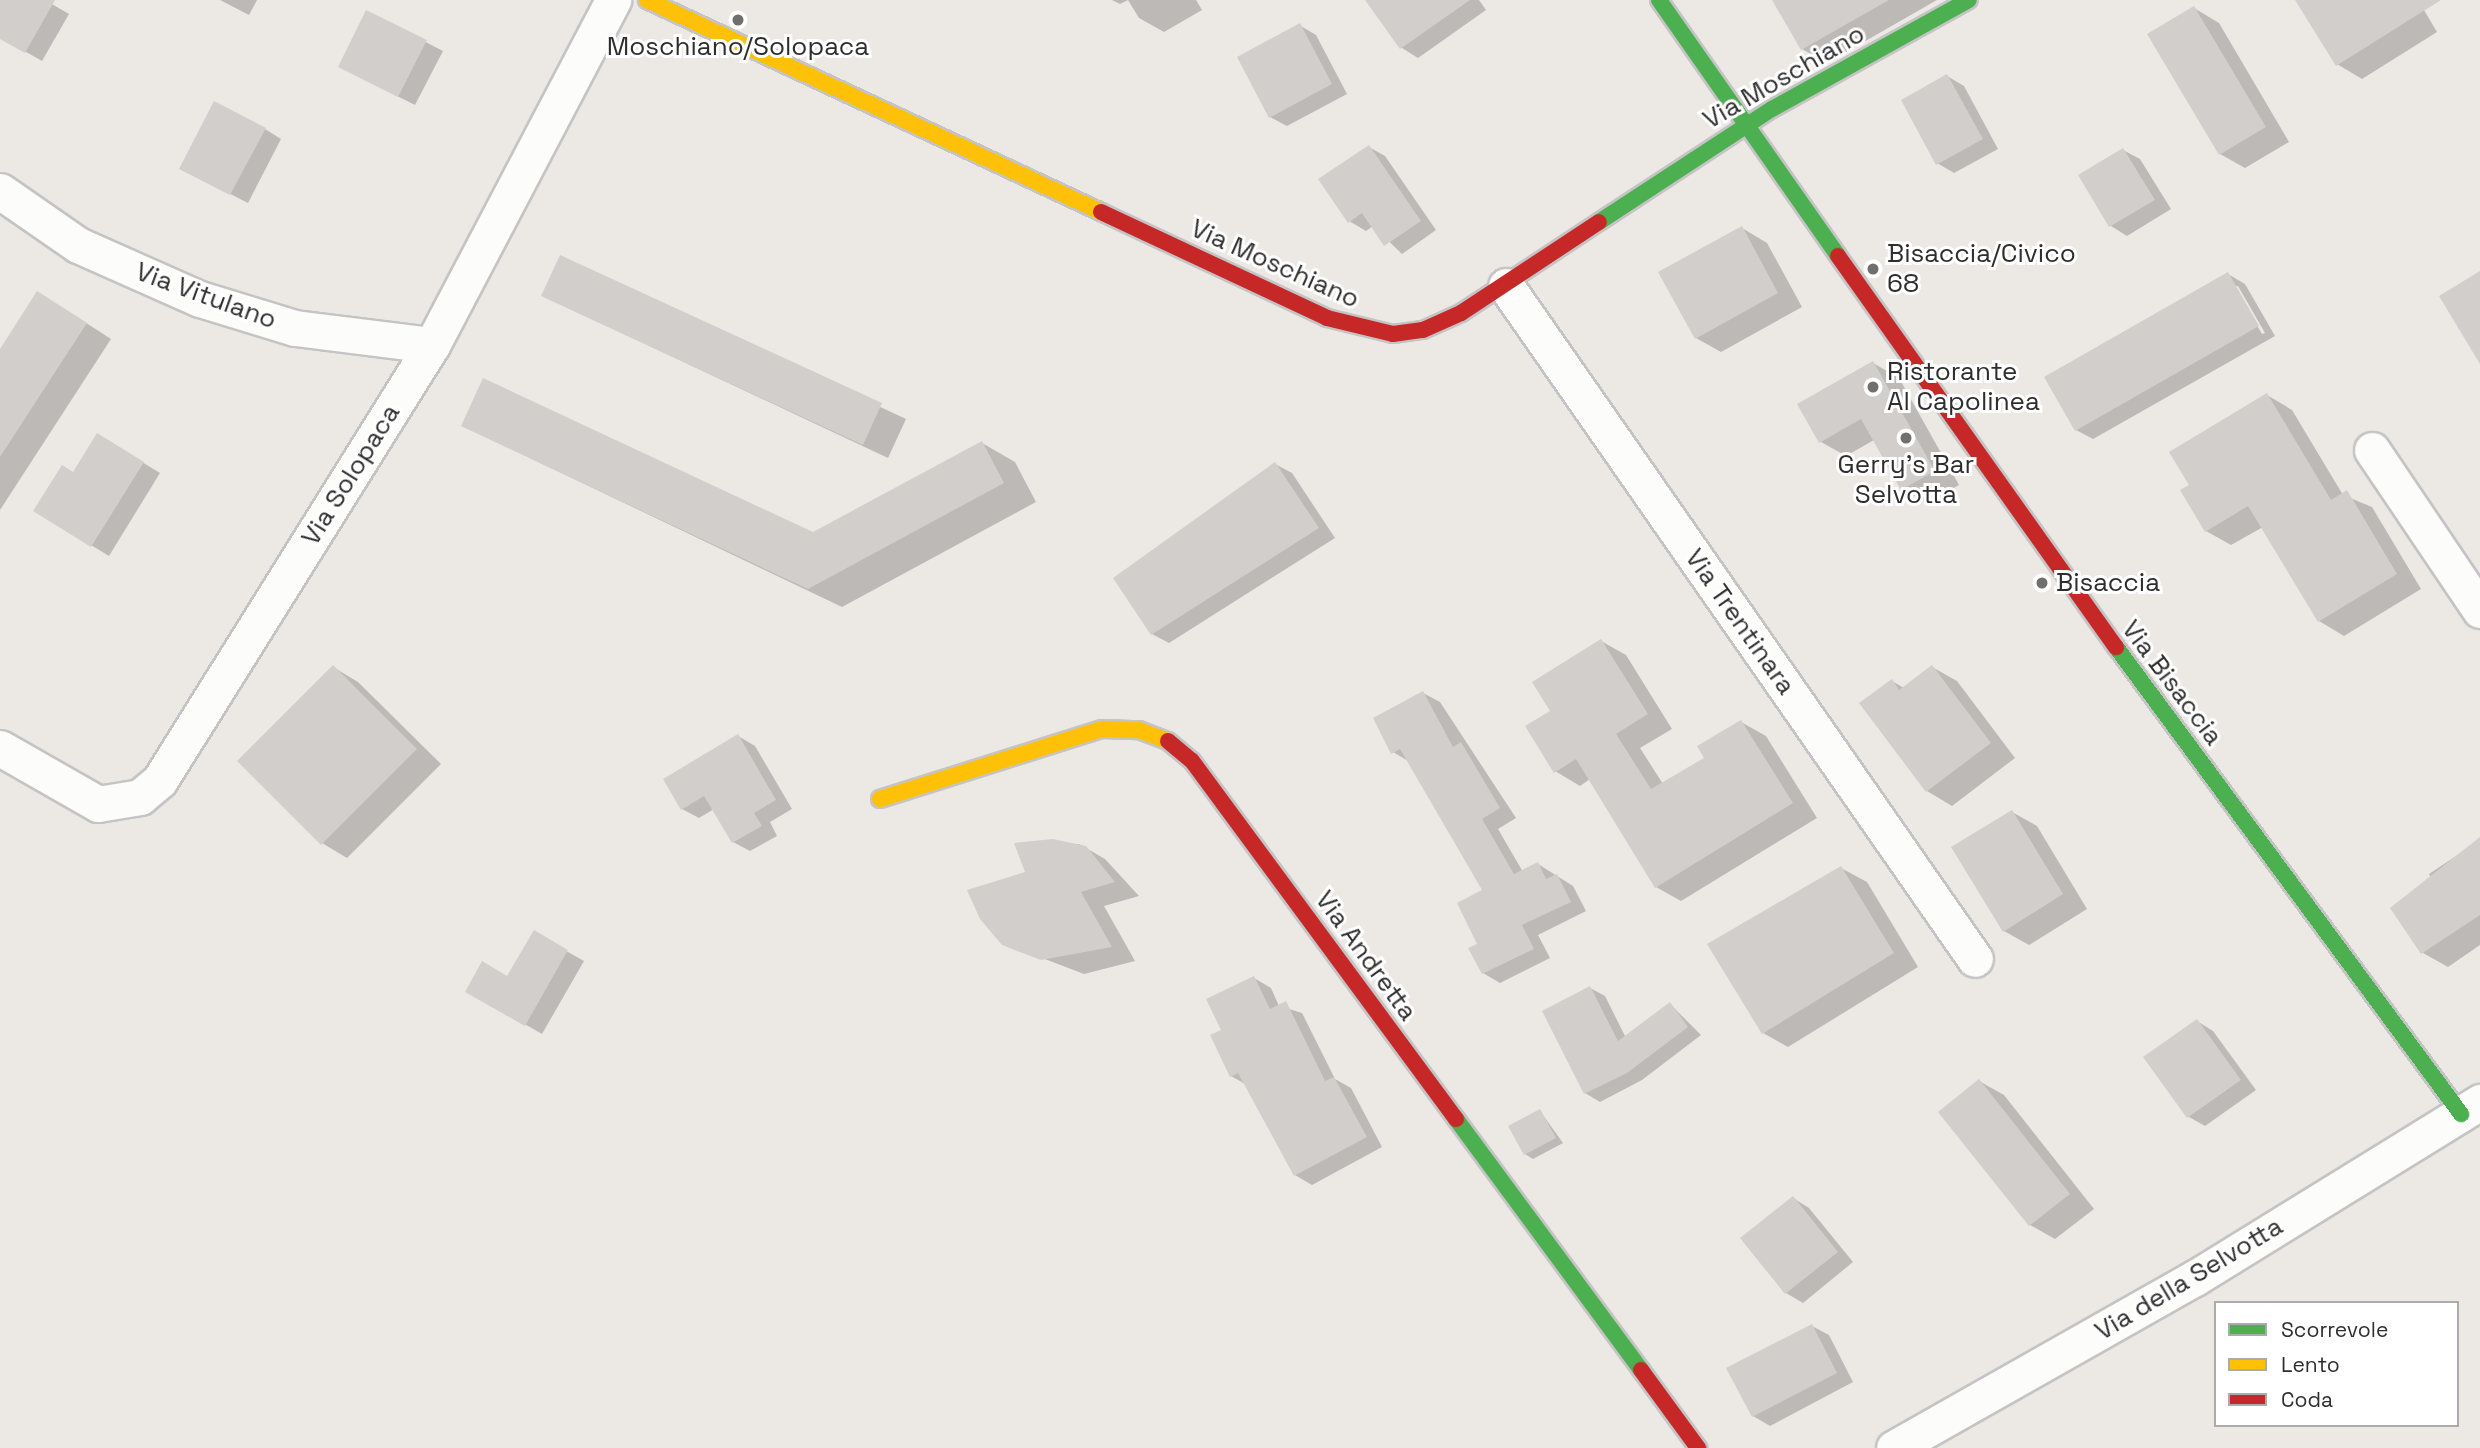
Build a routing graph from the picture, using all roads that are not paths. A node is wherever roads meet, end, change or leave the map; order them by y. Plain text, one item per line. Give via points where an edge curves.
1 (613, 0) edge
2 (647, 0) edge
3 (1659, 0) edge
4 (1969, 0) edge
5 (1749, 124) junction
6 (0, 191) edge
7 (1506, 286) junction
8 (432, 345) junction
9 (2372, 450) dead end
10 (2480, 610) edge
11 (0, 748) edge
12 (880, 799) dead end
13 (1975, 959) dead end
14 (2471, 1108) edge
15 (1699, 1448) edge
16 (1894, 1448) edge

1 - 8 street, Via Solopaca
2 - 7 street, Via Moschiano via 1340,323 1409,334
3 - 5 street, Via Bisaccia
4 - 5 street, Via Moschiano
5 - 7 street, Via Moschiano
5 - 14 street, Via Bisaccia via 2058,569
6 - 8 street, Via Vitulano via 78,245 200,299 295,328
7 - 13 street, Via Trentinara
8 - 11 street, Via Solopaca via 147,792 98,804
9 - 10 street
12 - 15 street, Via Andretta via 1102,729 1139,730 1172,743 1192,761
14 - 16 street, Via della Selvotta via 2195,1278

